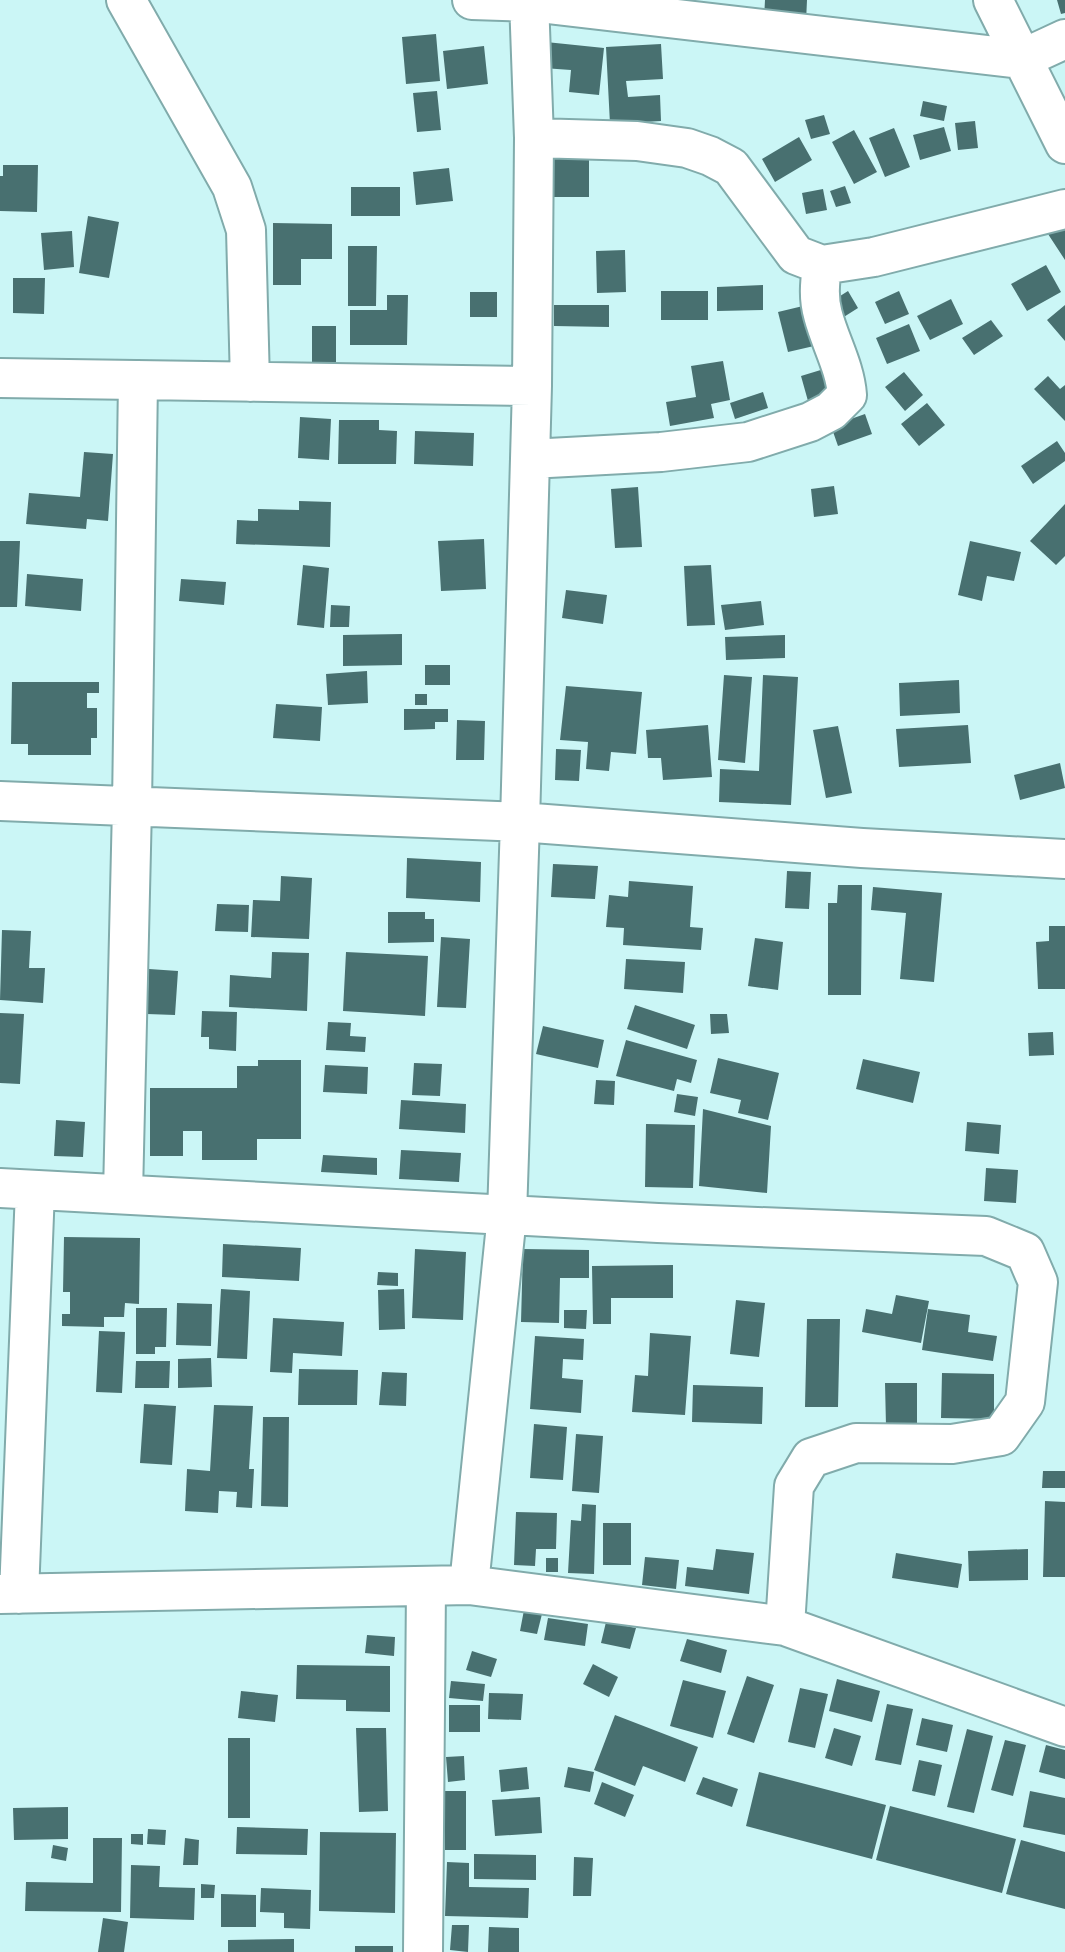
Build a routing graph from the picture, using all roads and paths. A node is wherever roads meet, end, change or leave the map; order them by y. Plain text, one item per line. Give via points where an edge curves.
1 (126, 0) edge
2 (472, 0) edge
3 (993, 0) edge
4 (529, 1) edge
5 (1065, 38) edge
6 (1022, 59) junction
7 (534, 138) junction
8 (1065, 144) edge
9 (1065, 209) edge
10 (822, 265) junction
11 (0, 378) edge
12 (138, 380) junction
13 (250, 382) junction
14 (532, 386) junction
15 (530, 459) junction
16 (0, 801) edge
17 (132, 806) junction
18 (520, 822) junction
19 (1065, 859) edge
20 (18, 1189) edge
21 (123, 1194) junction
22 (507, 1215) junction
23 (469, 1585) junction
24 (426, 1586) junction
25 (10, 1594) edge
26 (785, 1626) junction
27 (1065, 1727) edge
28 (423, 1952) edge

1 - 13 street via 232,187 246,230
2 - 4 street
3 - 6 street
4 - 6 street
4 - 7 street
5 - 6 street
6 - 8 street
7 - 10 street via 637,141 710,156 731,167 796,255
7 - 14 street
9 - 10 street via 874,257
10 - 15 street via 822,313 846,376 847,395 831,411 748,442
11 - 12 street
12 - 13 street
12 - 17 street
13 - 14 street
14 - 15 street
15 - 18 street
16 - 17 street
17 - 18 street
17 - 21 street
18 - 19 street
18 - 22 street
20 - 21 street
20 - 25 street
21 - 22 street
22 - 23 street
22 - 26 street via 986,1236 1025,1252 1038,1282 1025,1402 1001,1436 953,1444 856,1443 811,1458 794,1486
23 - 24 street
23 - 26 street
24 - 25 street
24 - 28 street
26 - 27 street

